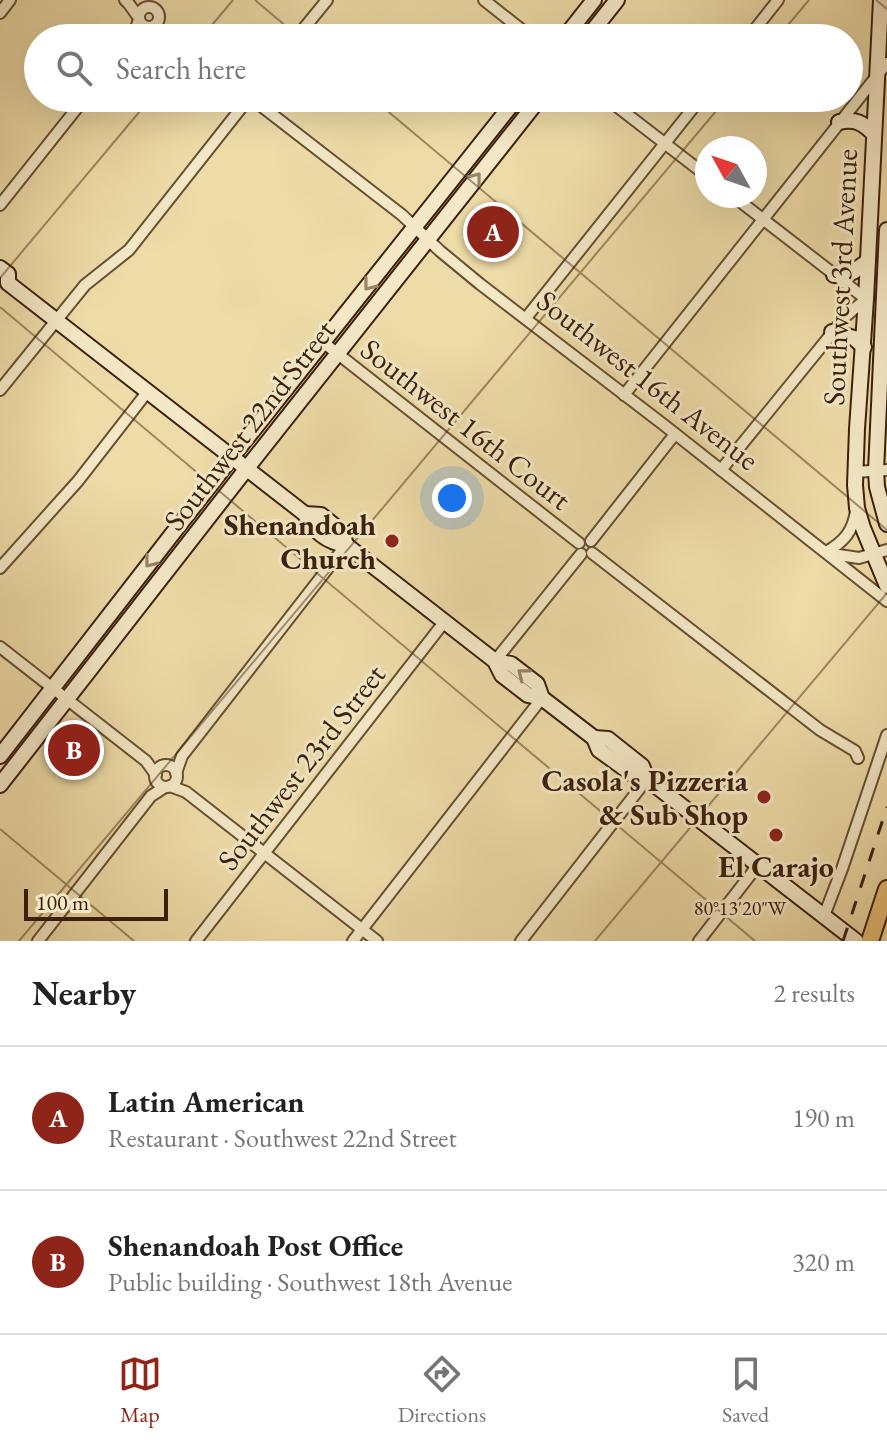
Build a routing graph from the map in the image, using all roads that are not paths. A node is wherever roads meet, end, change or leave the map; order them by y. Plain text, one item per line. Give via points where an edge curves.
1 (10, 0) edge
2 (327, 0) edge
3 (484, 0) edge
4 (594, 0) edge
5 (617, 0) edge
6 (778, 0) edge
7 (881, 0) edge
8 (127, 2) edge
9 (161, 2) edge
10 (0, 13) edge
11 (159, 16) junction
12 (145, 18) junction
13 (141, 24) edge
14 (153, 24) edge
15 (163, 24) edge
16 (307, 24) edge
17 (514, 24) edge
18 (575, 24) edge
19 (598, 24) edge
20 (759, 24) edge
21 (887, 63) edge
22 (877, 75) junction
23 (863, 92) edge
24 (74, 112) edge
25 (239, 112) edge
26 (268, 112) edge
27 (506, 112) edge
28 (529, 112) edge
29 (624, 112) edge
30 (690, 112) edge
31 (847, 112) edge
32 (839, 122) junction
33 (874, 134) junction
34 (665, 144) junction
35 (695, 167) edge
36 (0, 205) edge
37 (748, 208) edge
38 (763, 220) junction
39 (415, 226) junction
40 (887, 230) edge
41 (428, 240) junction
42 (868, 261) junction
43 (0, 268) edge
44 (834, 275) junction
45 (4, 283) edge
46 (866, 299) junction
47 (883, 300) junction
48 (526, 318) junction
49 (56, 320) junction
50 (832, 332) junction
51 (324, 343) junction
52 (864, 347) junction
53 (337, 354) junction
54 (0, 390) edge
55 (148, 391) junction
56 (624, 395) junction
57 (675, 434) junction
58 (882, 446) edge
59 (233, 457) junction
60 (247, 468) junction
61 (721, 470) junction
62 (881, 470) edge
63 (855, 472) junction
64 (857, 508) junction
65 (887, 523) edge
66 (346, 545) junction
67 (586, 548) junction
68 (826, 552) junction
69 (880, 552) edge
70 (0, 568) edge
71 (887, 586) edge
72 (887, 601) edge
73 (445, 621) junction
74 (0, 647) edge
75 (495, 661) junction
76 (52, 688) junction
77 (542, 698) junction
78 (67, 699) junction
79 (887, 735) edge
80 (0, 756) edge
81 (876, 772) junction
82 (166, 776) junction
83 (647, 779) junction
84 (0, 785) edge
85 (265, 853) junction
86 (758, 865) junction
87 (887, 889) edge
88 (824, 916) junction
89 (362, 929) junction
90 (38, 941) edge
91 (196, 941) edge
92 (353, 941) edge
93 (377, 941) edge
94 (521, 941) edge
95 (699, 941) edge
96 (856, 941) edge
97 (870, 941) edge

1 - 10 street
2 - 16 street
3 - 17 street
4 - 18 main road
5 - 19 main road
6 - 20 street
7 - 22 main road, Southwest 3rd Avenue
8 - 12 street
9 - 11 street
9 - 12 street
11 - 12 street via 157,24
11 - 15 street
12 - 13 street
12 - 14 street
21 - 22 street
22 - 23 street
22 - 33 main road, Southwest 3rd Avenue
24 - 36 street
25 - 49 street via 129,250 85,285
26 - 39 street, Southwest 16th Avenue
27 - 39 main road, Southwest 22nd Street
41 -> 28 main road, Southwest 22nd Street
29 - 34 street
30 - 34 street
31 - 32 street
32 - 33 main road via 858,121
32 - 38 street
33 - 42 main road, Southwest 3rd Avenue
34 - 35 street
34 - 48 street
37 - 38 street
38 - 44 street
38 - 56 street
39 - 41 street, Southwest 16th Avenue
39 -> 51 main road, Southwest 22nd Street
40 - 47 main road, Southwest 3rd Avenue
41 - 48 street, Southwest 16th Avenue
41 - 53 main road, Southwest 22nd Street
42 - 44 main road via 853,272
42 - 46 main road, Southwest 3rd Avenue
43 - 45 main road via 8,274
44 - 46 street
45 - 49 main road
46 - 47 main road
46 - 50 street
46 - 52 main road, Southwest 3rd Avenue
47 - 58 main road, Southwest 3rd Avenue
48 - 56 street, Southwest 16th Avenue
49 - 54 street
49 - 55 main road
50 - 52 main road
50 - 61 street
51 - 53 street, Southwest 16th Court
51 - 59 main road, Southwest 22nd Street
52 - 63 main road, Southwest 3rd Avenue
53 - 60 main road, Southwest 22nd Street
53 - 67 street, Southwest 16th Court
55 - 59 main road
55 - 70 street via 78,481
56 - 57 street, Southwest 16th Avenue
57 - 61 street, Southwest 16th Avenue
57 - 67 street
58 - 62 main road, Southwest 3rd Avenue
59 - 60 main road
59 -> 76 main road, Southwest 22nd Street
60 - 66 main road via 305,514 311,526 333,543
60 - 78 main road, Southwest 22nd Street
61 - 68 street, Southwest 16th Avenue
62 - 63 street
62 - 65 main road, Southwest 3rd Avenue via 877,487
63 - 64 main road, Southwest 3rd Avenue
64 - 68 street via 848,535
64 - 69 main road, Southwest 3rd Avenue
66 - 73 main road
66 - 82 street
67 - 75 street
67 - 81 street, Southwest 16th Court
68 - 69 street via 853,558
68 - 72 street, Southwest 16th Avenue
69 - 71 main road
73 - 75 main road
73 - 85 street, Southwest 23rd Street
74 - 76 street
75 - 77 main road via 502,675 528,695
76 - 78 street
76 - 80 main road, Southwest 22nd Street
77 - 83 main road via 594,738 599,750
77 - 89 street
78 - 82 street
78 - 84 main road, Southwest 22nd Street
79 - 81 street
81 - 88 street
82 - 85 street
82 - 90 street
83 - 86 main road
83 - 94 street
85 - 89 street
85 - 91 street, Southwest 23rd Street
86 - 88 main road
86 - 95 street
87 - 97 highway
88 - 96 main road
89 - 92 street
89 - 93 street

